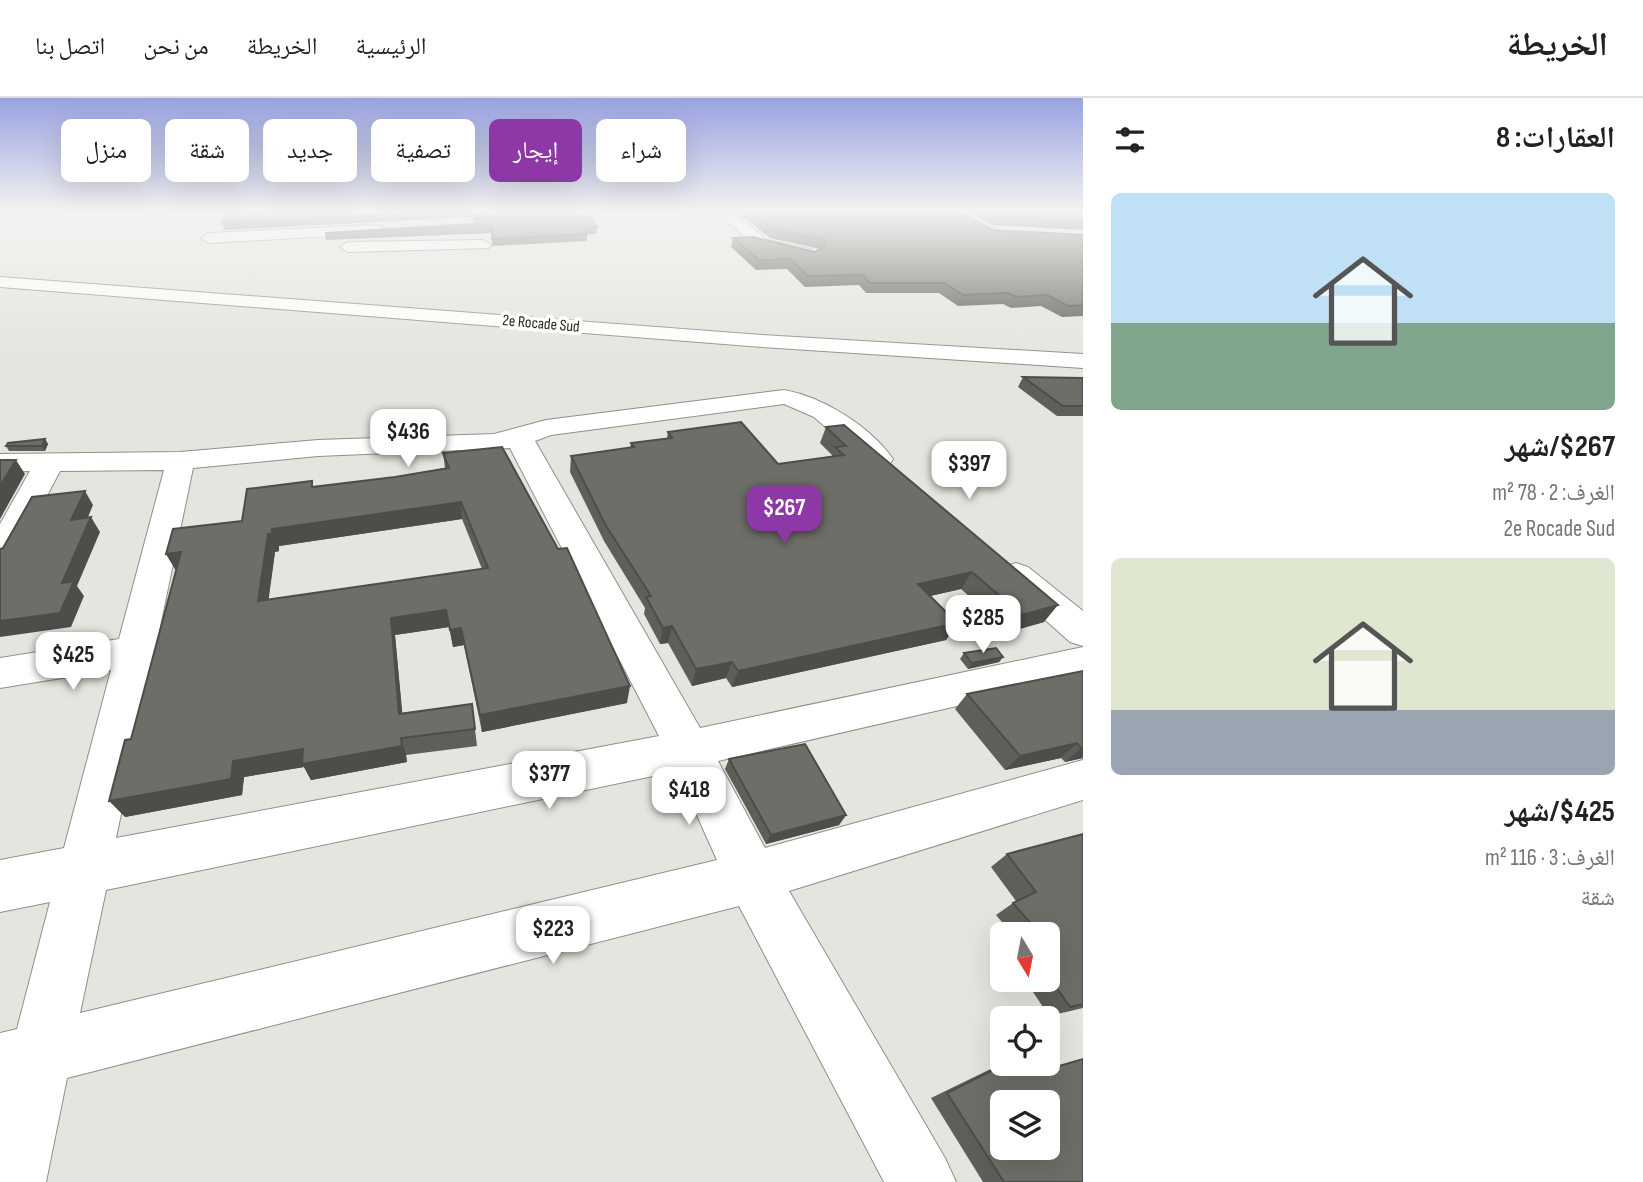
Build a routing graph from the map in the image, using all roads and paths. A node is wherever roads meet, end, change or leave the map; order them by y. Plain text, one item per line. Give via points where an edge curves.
1 (0, 269) edge
2 (0, 282) edge
3 (0, 288) edge
4 (184, 296) junction
5 (1083, 341) edge
6 (1083, 361) edge
7 (519, 438) junction
8 (180, 461) junction
9 (50, 462) junction
10 (0, 463) edge
11 (905, 481) edge
12 (989, 552) edge
13 (0, 553) edge
14 (1083, 632) edge
15 (136, 651) junction
16 (1083, 662) edge
17 (0, 673) edge
18 (689, 749) junction
19 (1083, 780) edge
20 (86, 869) junction
21 (752, 877) junction
22 (0, 887) edge
23 (20, 1060) edge
24 (10, 1182) edge
25 (921, 1182) edge

1 - 5 main road, 2e Rocade Sud via 769,325
2 - 4 main road, 2e Rocade Sud
3 - 4 main road
4 - 6 main road, 2e Rocade Sud via 837,347
7 - 8 main road via 318,448
7 - 11 main road via 546,428 784,397 821,410
7 - 18 main road
8 - 9 main road
8 - 15 main road
9 - 10 main road
9 - 13 main road
12 - 14 main road
15 - 17 main road
15 - 20 main road
16 - 18 main road
18 - 20 main road
18 - 21 main road
19 - 21 main road
20 - 22 main road
20 - 23 main road
21 - 23 main road
21 - 25 main road
23 - 24 main road

